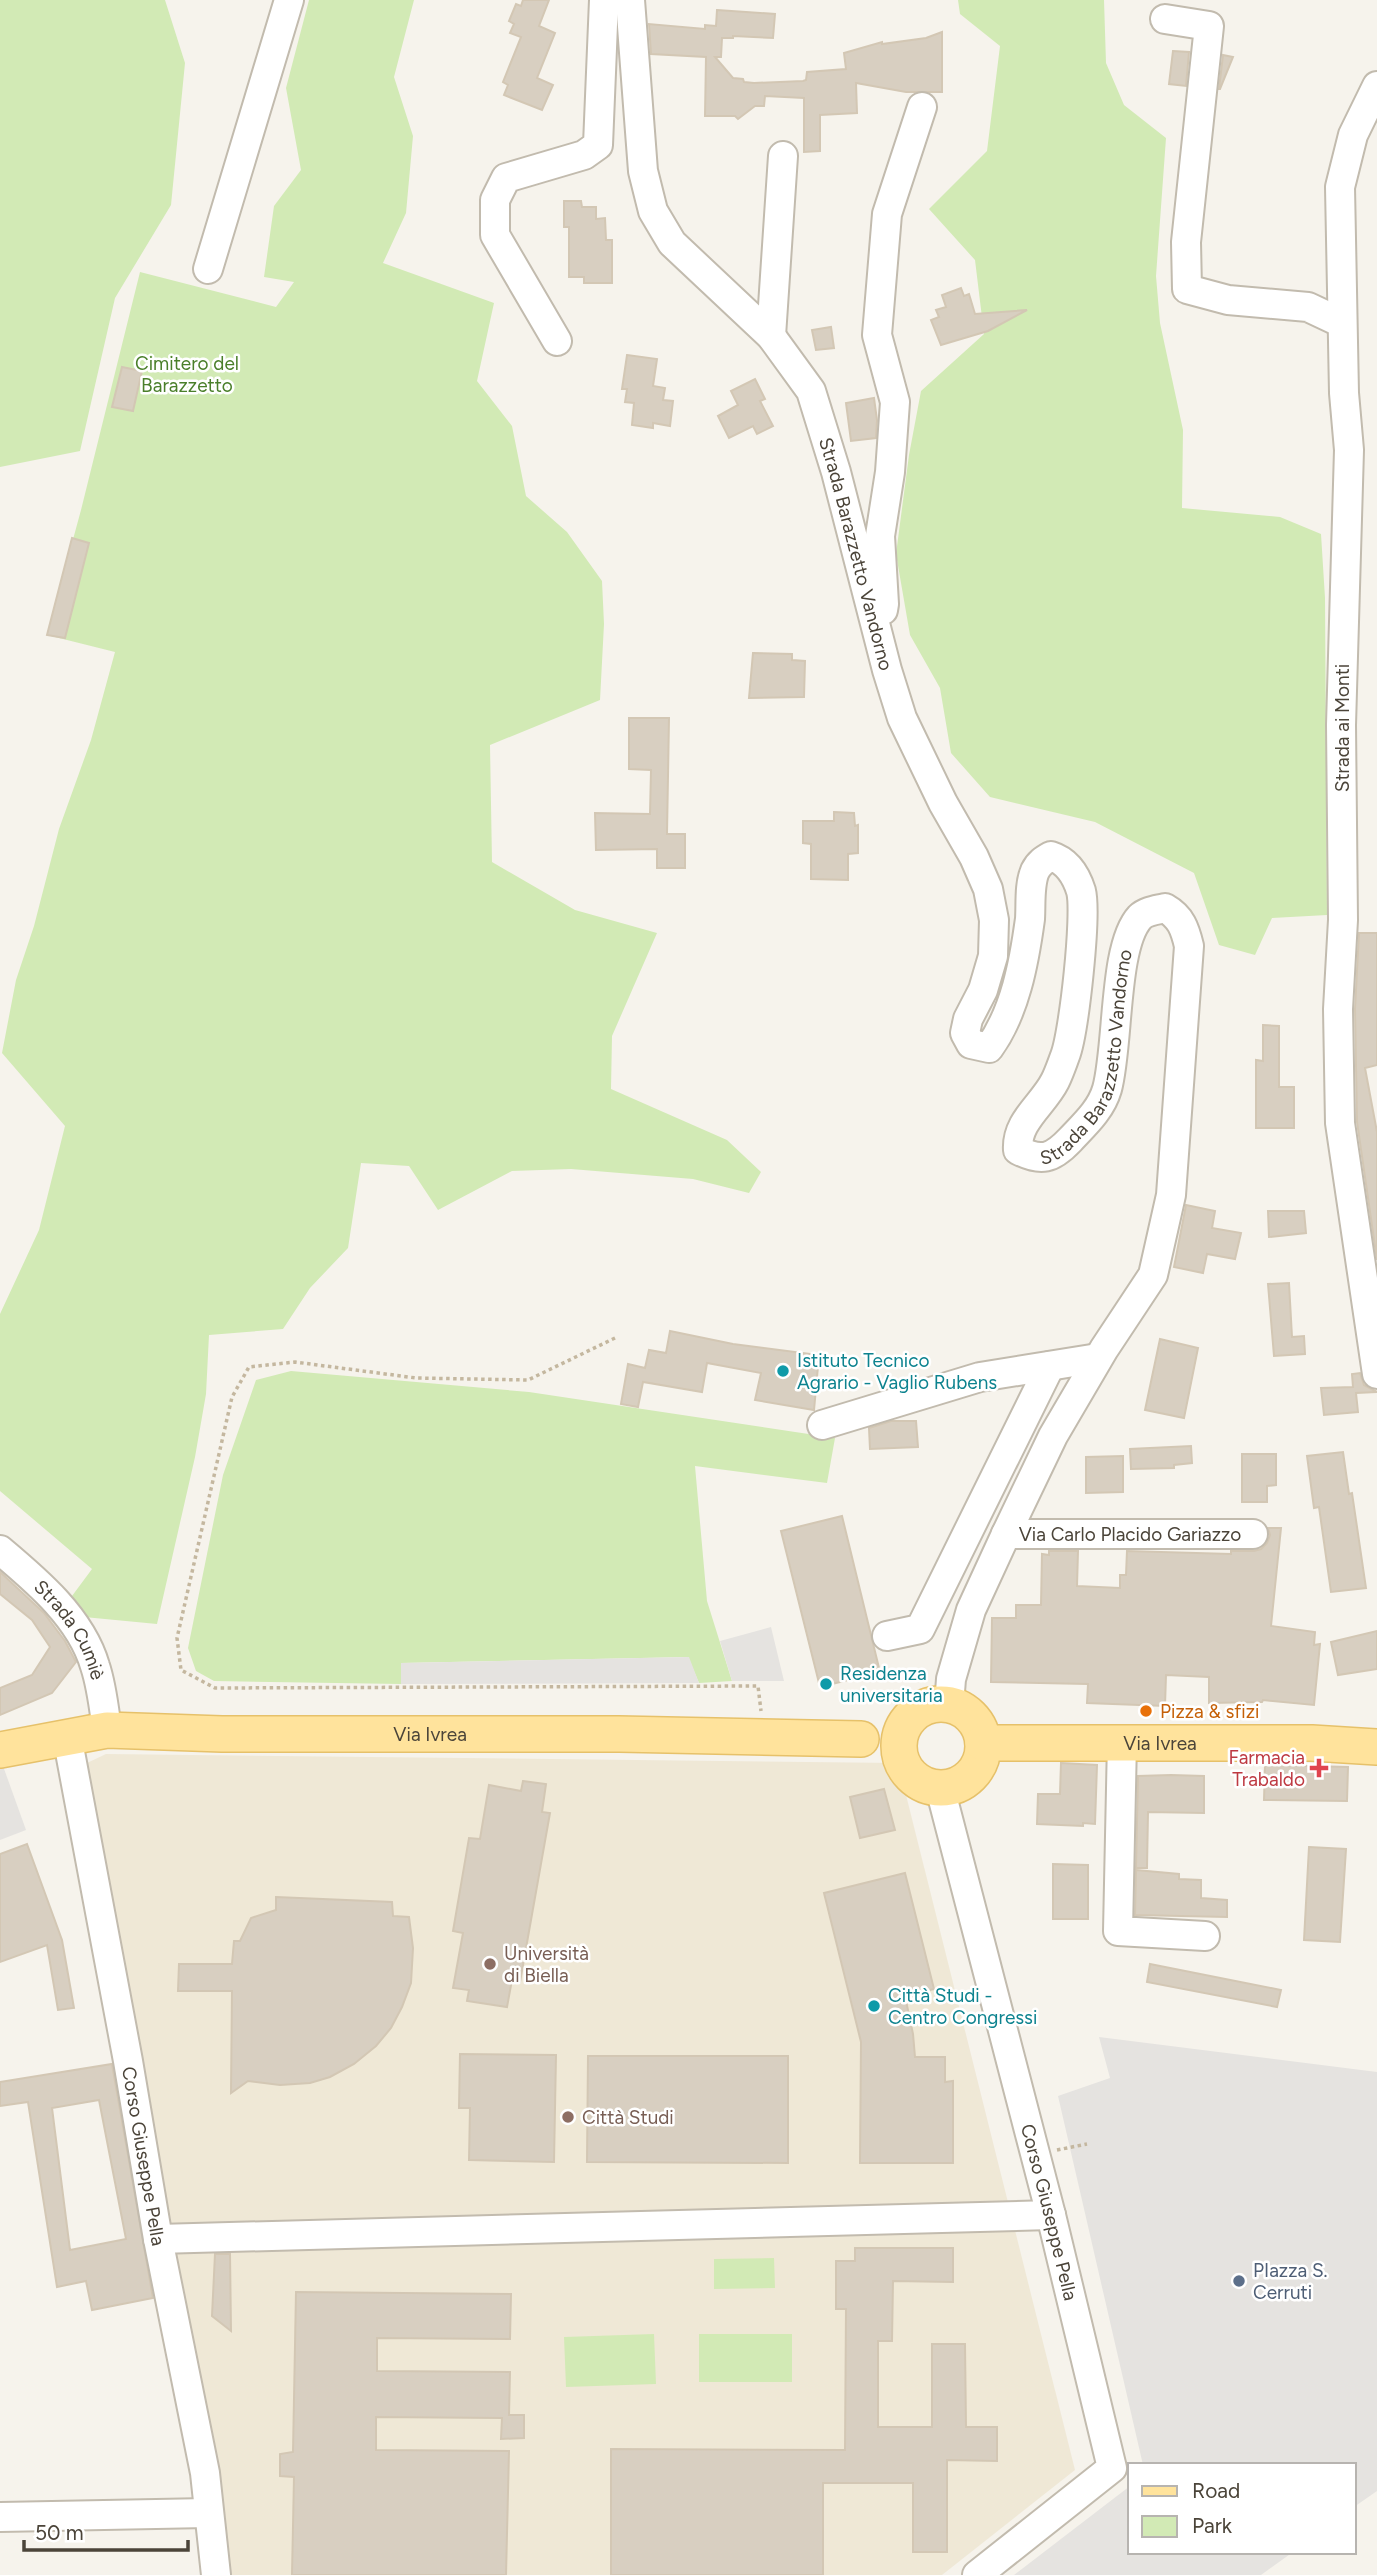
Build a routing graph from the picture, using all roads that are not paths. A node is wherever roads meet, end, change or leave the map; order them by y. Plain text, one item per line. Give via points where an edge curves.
1 (289, 0) edge
2 (604, 0) edge
3 (630, 0) edge
4 (1165, 19) dead end
5 (1377, 86) edge
6 (922, 107) dead end
7 (783, 156) dead end
8 (208, 270) dead end
9 (1342, 323) junction
10 (771, 336) junction
11 (556, 341) dead end
12 (876, 629) junction
13 (1098, 1359) junction
14 (1050, 1366) junction
15 (1377, 1374) edge
16 (822, 1425) dead end
17 (1006, 1534) junction
18 (1253, 1534) dead end
19 (0, 1550) edge
20 (887, 1636) dead end
21 (949, 1705) junction
22 (107, 1730) junction
23 (67, 1736) junction
24 (877, 1740) junction
25 (1122, 1741) junction
26 (983, 1743) junction
27 (1377, 1747) edge
28 (0, 1750) edge
29 (940, 1788) junction
30 (1205, 1936) dead end
31 (1051, 2214) junction
32 (158, 2239) junction
33 (208, 2513) junction
34 (0, 2517) edge
35 (215, 2575) edge
36 (977, 2575) edge

1 - 8 street
2 - 11 street via 598,145 584,155 506,178 495,200 495,235
3 - 10 street, Strada Barazzetto Vandorno via 643,171 653,211 672,243
4 - 9 street via 1209,26 1186,242 1187,289 1227,300 1308,307
5 - 9 street, Strada ai Monti via 1353,135 1340,187
6 - 12 street via 887,214 877,335 895,402 880,536 884,604
7 - 10 street
9 - 15 street, Strada ai Monti via 1349,450 1341,725 1340,1123
10 - 12 street, Strada Barazzetto Vandorno via 811,391
12 - 13 street, Strada Barazzetto Vandorno via 902,718 988,890 994,920 993,956 968,1019 965,1033 971,1044 989,1048 1004,1023 1014,996 1035,872 1042,860 1051,856 1061,859 1082,894 1067,1052 1055,1082 1023,1125 1018,1150 1042,1158 1058,1153 1095,1114 1106,1092 1113,1057 1122,961 1127,940 1141,916 1165,908 1186,931 1187,987 1171,1195 1163,1235 1153,1275
13 - 14 street
13 - 17 street, Strada Barazzetto Vandorno via 1053,1436
14 - 16 street via 981,1377
14 - 20 street via 920,1629
17 - 18 street, Via Carlo Placido Gariazzo
17 - 21 street, Strada Barazzetto Vandorno via 971,1610 951,1679
19 - 22 street, Strada Cumiè via 56,1602 87,1645 96,1667
21 - 24 main road via 922,1709 903,1728
21 - 26 main road via 972,1718
22 - 23 main road, Via Ivrea
22 - 24 main road, Via Ivrea
23 - 28 main road, Via Ivrea
23 - 32 street, Corso Giuseppe Pella
24 - 29 main road via 900,1754 914,1778
25 - 26 main road, Via Ivrea
25 - 27 main road, Via Ivrea
25 - 30 street via 1118,1931
26 - 29 main road via 982,1756 967,1780
29 - 31 street, Corso Giuseppe Pella
31 - 32 street
31 - 36 street, Corso Giuseppe Pella via 1112,2468
32 - 33 street, Corso Giuseppe Pella via 205,2473
33 - 34 street
33 - 35 street, Corso Giuseppe Pella

